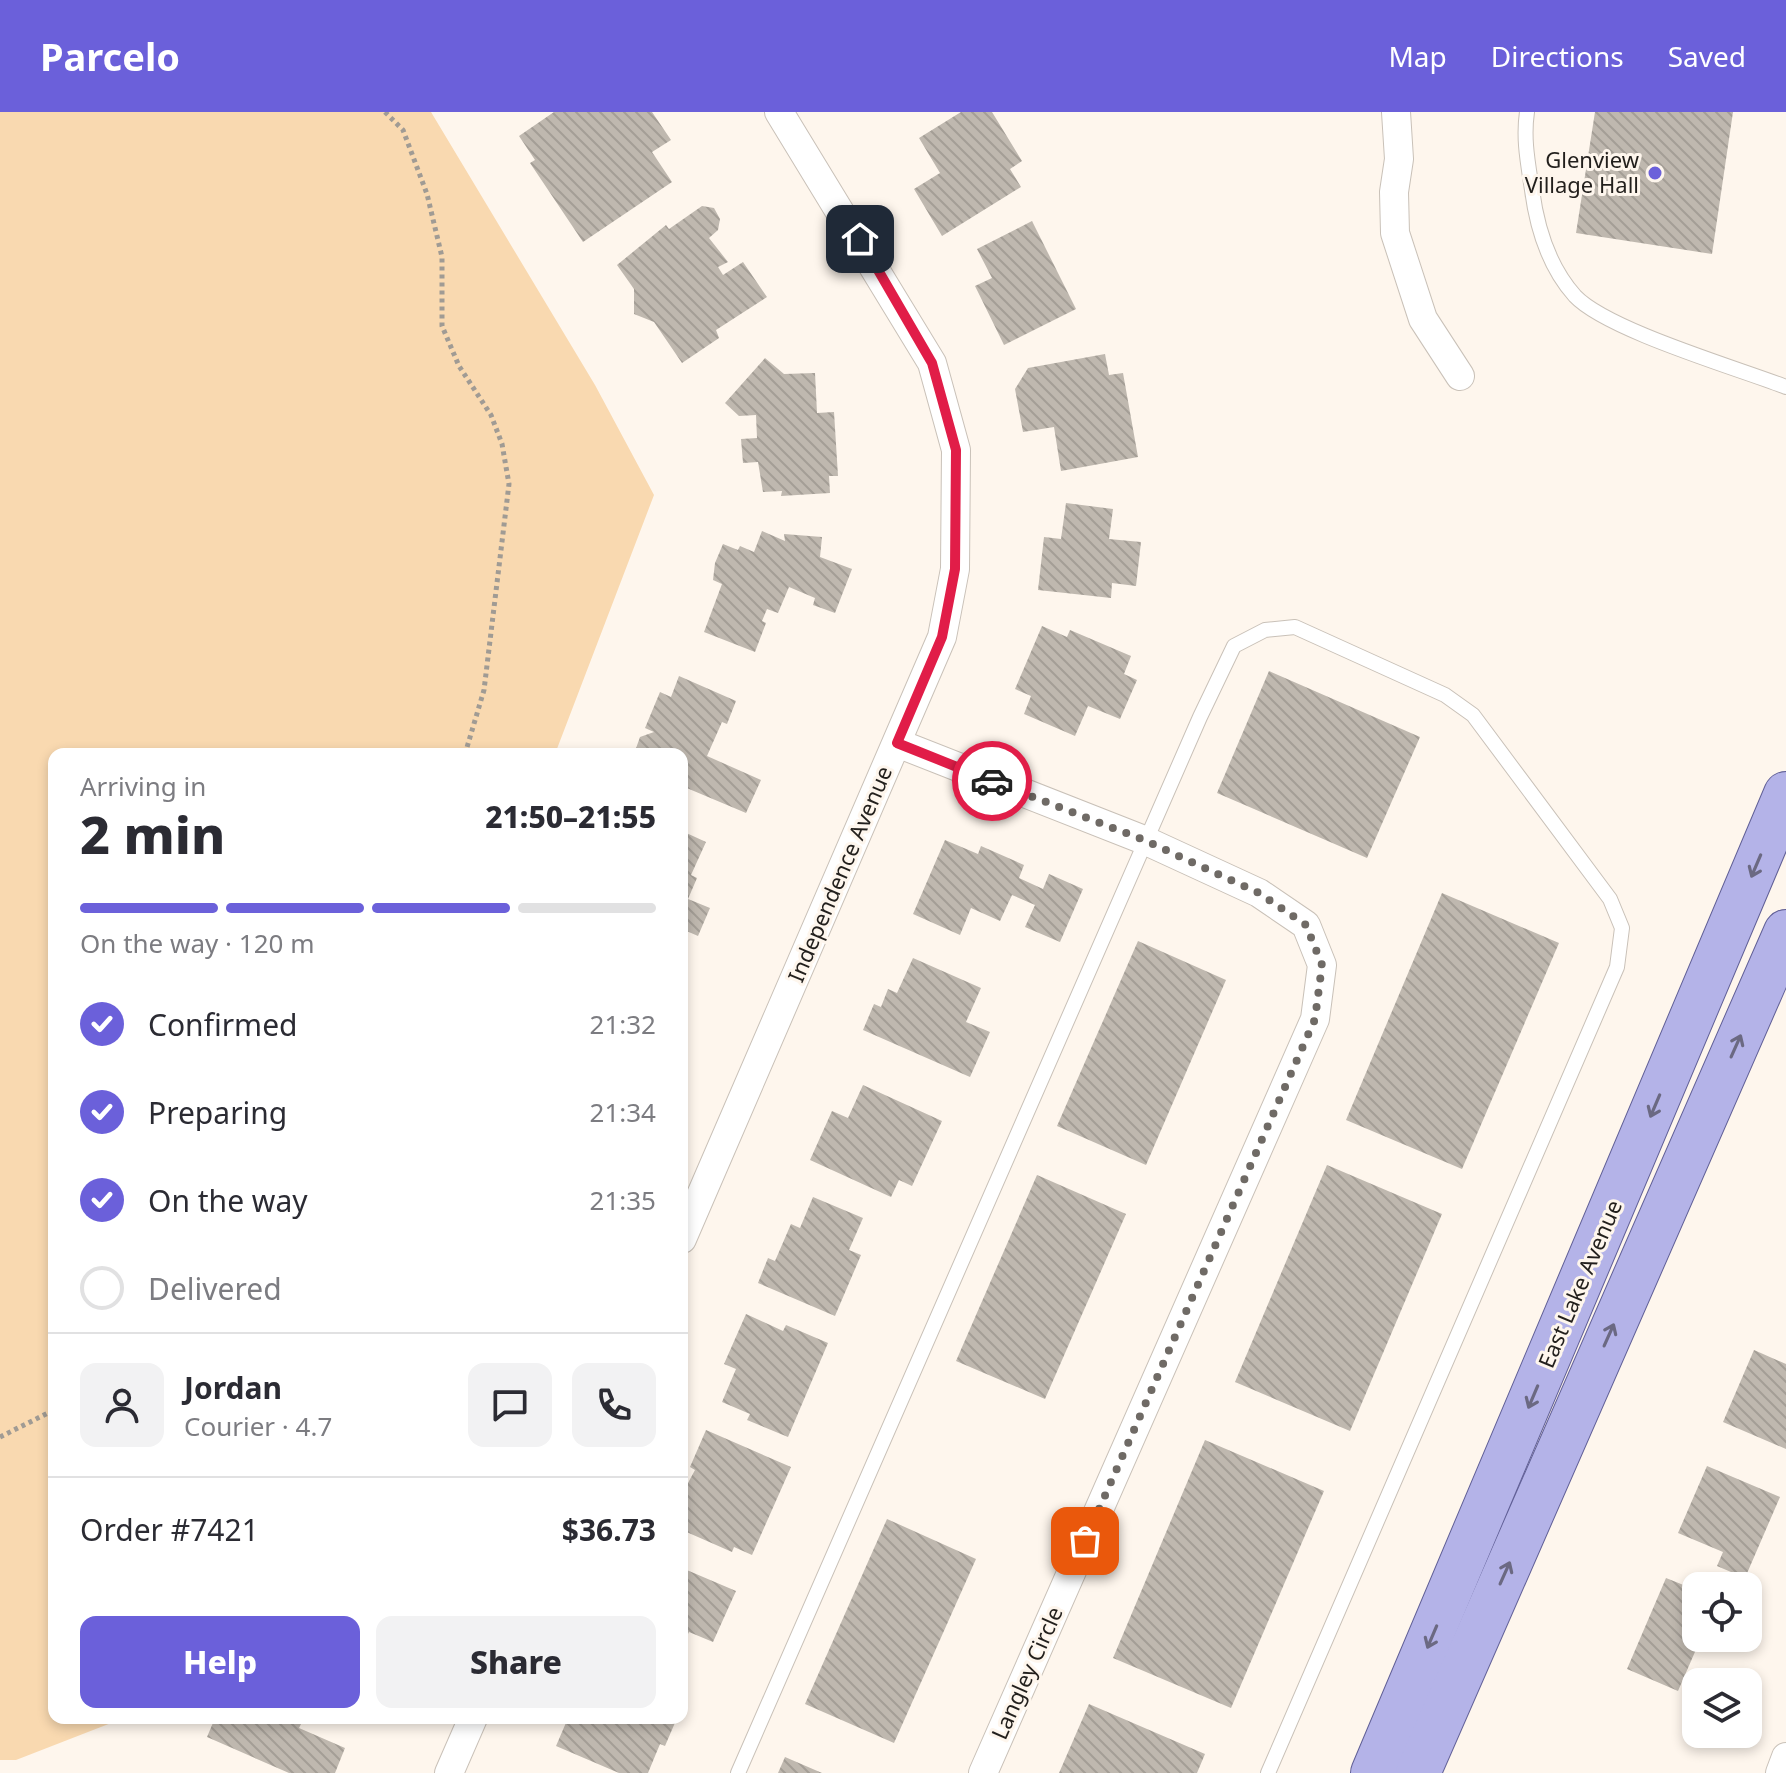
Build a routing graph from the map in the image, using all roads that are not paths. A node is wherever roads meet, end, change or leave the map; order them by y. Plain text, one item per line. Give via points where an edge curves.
1 (779, 112) edge
2 (1396, 112) edge
3 (1527, 112) edge
4 (1460, 376) dead end
5 (1786, 387) edge
6 (897, 743) junction
7 (1786, 794) edge
8 (1144, 840) junction
9 (1786, 932) edge
10 (688, 1225) edge
11 (470, 1724) edge
12 (1786, 1757) edge
13 (449, 1773) edge
14 (738, 1773) edge
15 (983, 1773) edge
16 (1268, 1773) edge
17 (1373, 1773) edge
18 (1418, 1773) edge
19 (1780, 1773) edge

1 - 6 street, Independence Avenue via 932,363 956,450 955,569 942,637
2 - 4 street via 1395,233 1423,319
3 - 5 lane via 1524,137 1534,209 1552,266 1576,297 1607,320
6 - 8 street, Langley Circle
6 - 10 street, Independence Avenue
7 -> 17 main road, East Lake Avenue
8 - 14 lane
8 - 15 street, Langley Circle via 1259,893 1306,925 1322,965 1315,1019
8 - 16 lane via 1234,646 1265,630 1295,627 1445,695 1473,715 1610,899 1622,928 1617,967
18 -> 9 main road
11 - 13 street
12 - 19 street

